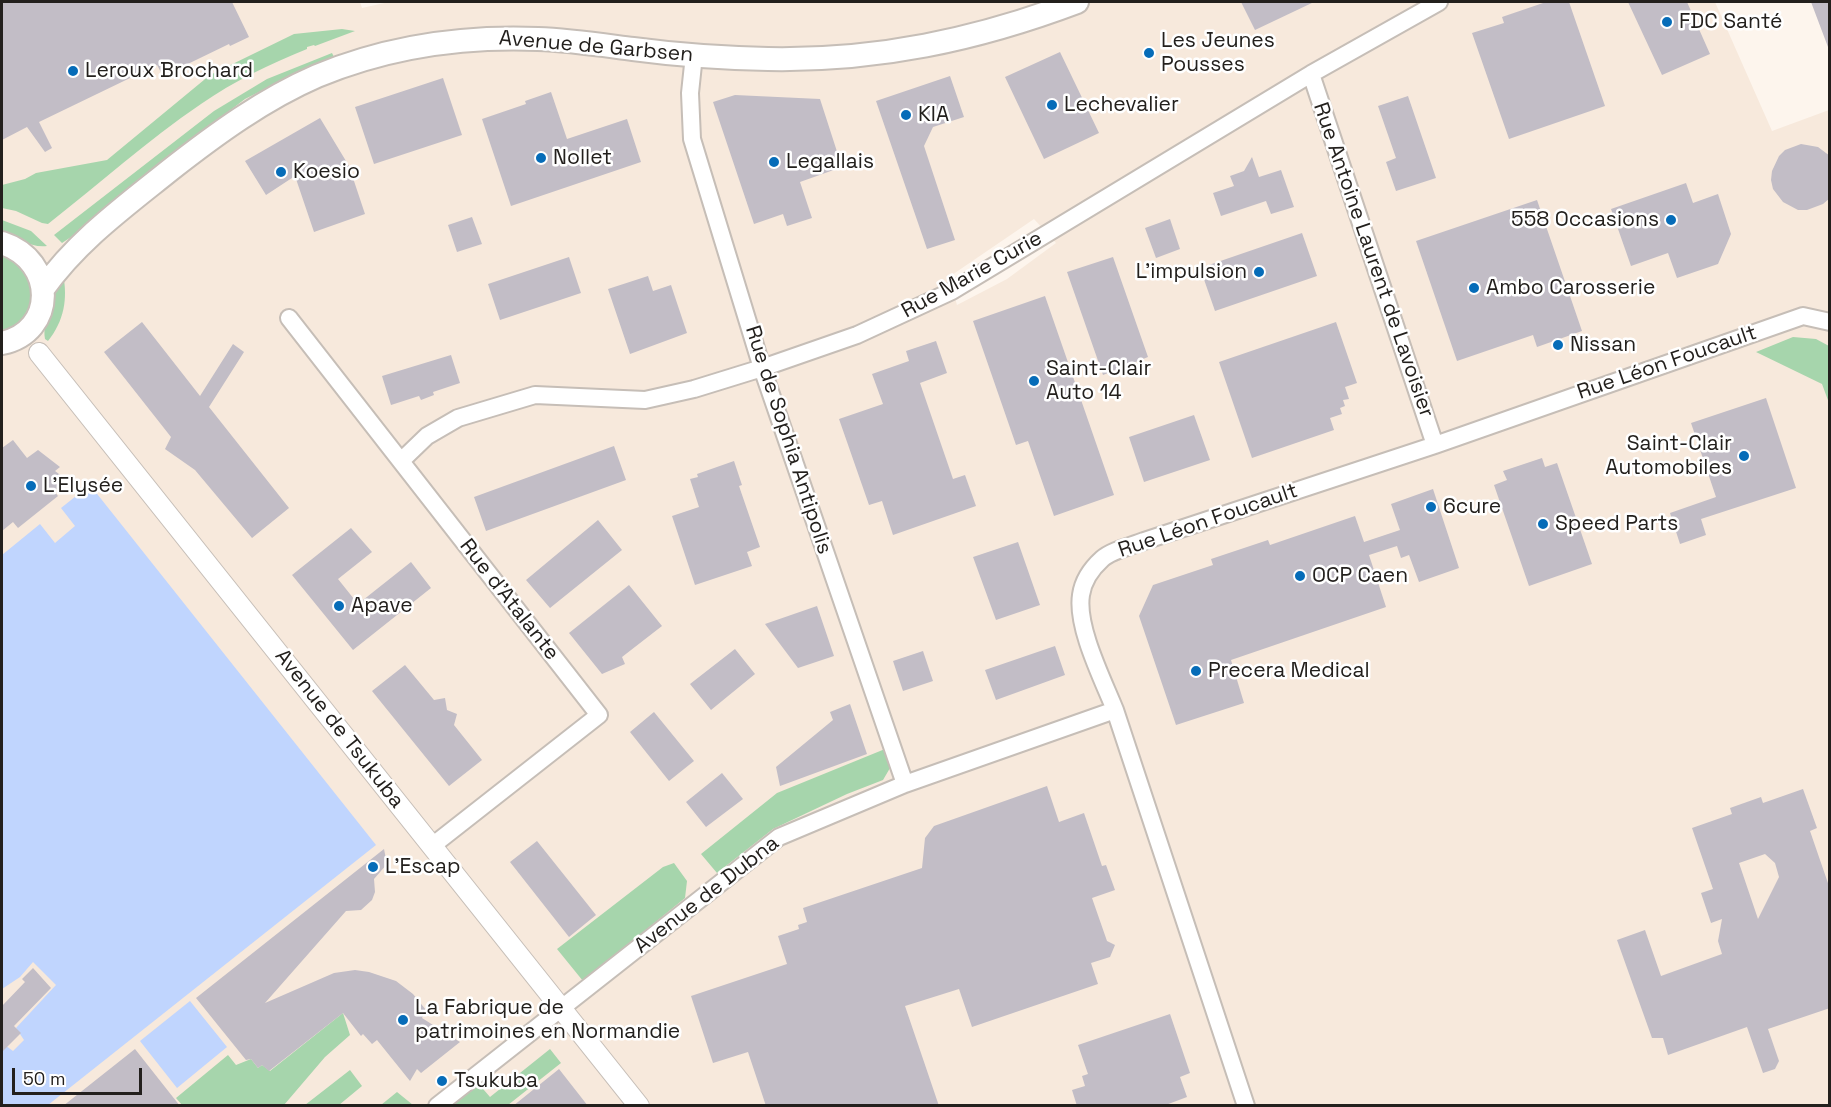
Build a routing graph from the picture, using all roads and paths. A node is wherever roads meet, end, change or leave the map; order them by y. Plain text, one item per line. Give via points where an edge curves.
1 (1077, 2) edge
2 (1439, 2) edge
3 (694, 55) junction
4 (1311, 75) junction
5 (90, 234) junction
6 (2, 243) edge
7 (26, 255) junction
8 (43, 289) junction
9 (37, 317) junction
10 (289, 318) dead end
11 (1830, 322) edge
12 (4, 343) edge
13 (39, 353) junction
14 (762, 368) junction
15 (1435, 445) junction
16 (400, 461) junction
17 (1114, 710) junction
18 (905, 784) junction
19 (432, 846) junction
20 (561, 1007) junction
21 (437, 1106) edge
22 (639, 1106) edge
23 (1246, 1106) edge

1 - 3 main road, Avenue de Garbsen via 975,36 912,49 851,57 769,59
2 - 4 street, Rue Marie Curie
3 - 5 main road, Avenue de Garbsen via 540,39 491,38 438,43 378,56 318,76 265,104 205,142
3 - 14 street, Rue de Sophia Antipolis via 690,93 692,139
4 - 14 street, Rue Marie Curie via 952,291 857,335
4 - 15 street, Rue Antoine Laurent de Lavoisier
5 - 7 main road via 55,251
5 - 8 main road via 62,262
6 - 7 main road
7 - 8 main road via 37,270
8 - 9 main road
9 - 12 main road via 25,333
9 - 13 street
10 - 16 street, Rue d'Atalante
11 - 15 street, Rue Léon Foucault via 1803,316
12 - 13 street
13 - 19 street, Avenue de Tsukuba
14 - 16 street, Rue Marie Curie via 645,400 535,395 458,418 427,436
14 - 18 street, Rue de Sophia Antipolis
15 - 17 street, Rue Léon Foucault via 1104,557 1085,580 1080,611 1089,647
16 - 19 street, Rue d'Atalante via 599,715
17 - 18 street, Avenue de Dubna
17 - 23 street, Rue Léon Foucault
18 - 20 street, Avenue de Dubna via 779,837
19 - 20 street, Avenue de Tsukuba
20 - 21 street, Avenue de Dubna
20 - 22 street, Avenue de Tsukuba

